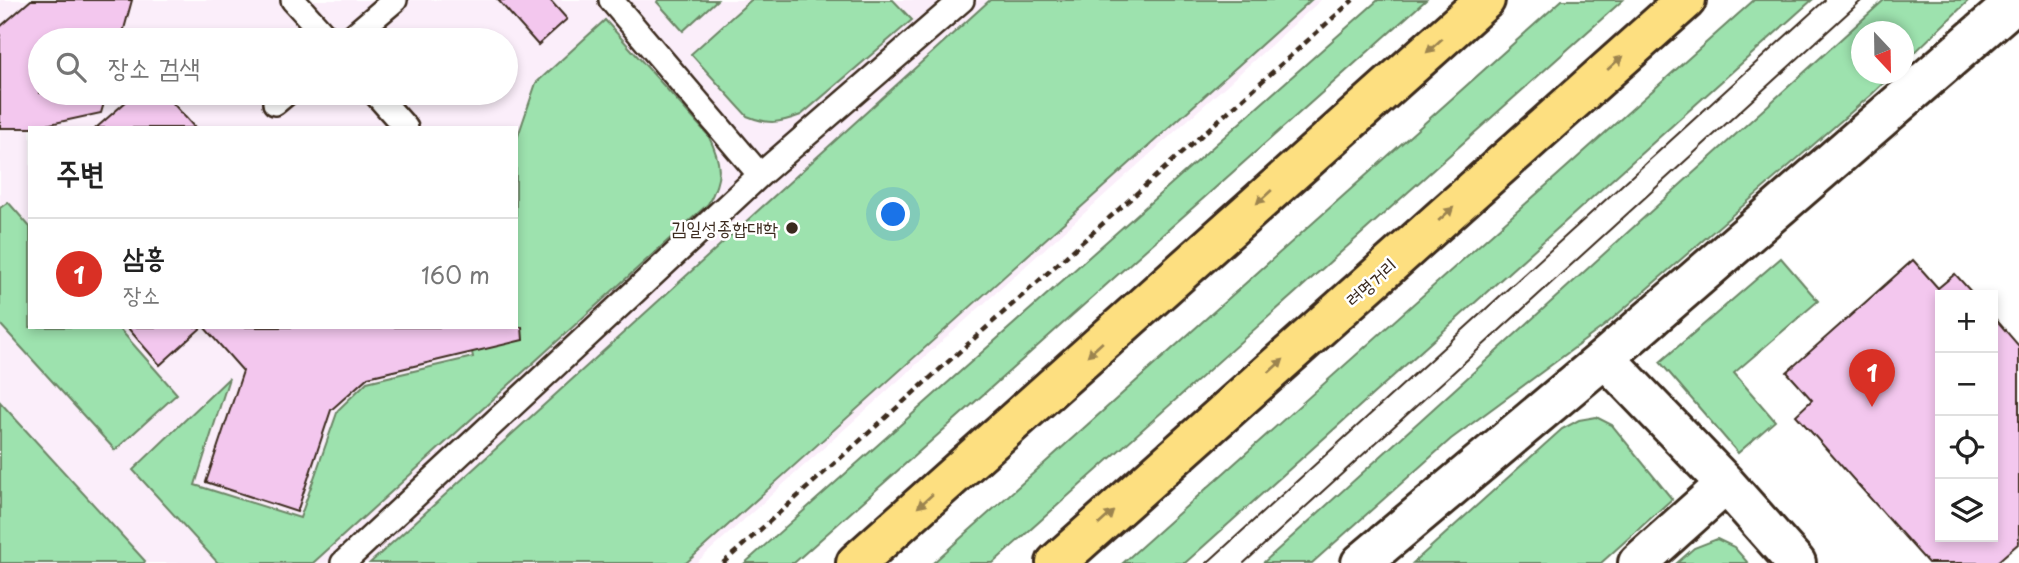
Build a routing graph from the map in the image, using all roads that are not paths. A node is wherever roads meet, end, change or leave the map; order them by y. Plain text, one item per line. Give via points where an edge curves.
1 (293, 0) edge
2 (395, 0) edge
3 (611, 0) edge
4 (962, 0) edge
5 (1485, 0) edge
6 (1686, 0) edge
7 (2018, 0) edge
8 (318, 28) edge
9 (362, 28) edge
10 (386, 105) edge
11 (404, 126) edge
12 (760, 175) junction
13 (1605, 358) junction
14 (1726, 484) junction
15 (343, 563) edge
16 (856, 563) edge
17 (1056, 563) edge
18 (1362, 563) edge
19 (1638, 563) edge
20 (1796, 563) edge

1 - 8 lane
2 - 9 lane
3 - 12 lane
4 - 12 lane
5 -> 16 highway
17 -> 6 highway, 려명거리
7 - 13 street
10 - 11 lane
12 - 15 lane
13 - 14 street
13 - 18 street
14 - 19 street
14 - 20 street

